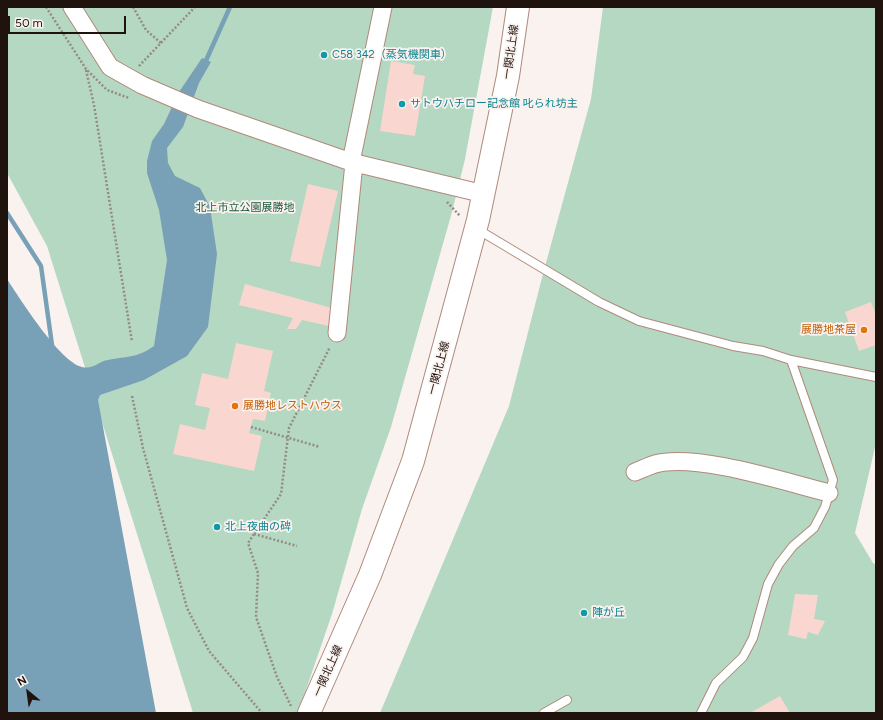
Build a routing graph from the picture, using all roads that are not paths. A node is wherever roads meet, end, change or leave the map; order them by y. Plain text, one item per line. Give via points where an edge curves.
1 (72, 7) edge
2 (383, 7) edge
3 (518, 7) edge
4 (353, 163) junction
5 (484, 194) junction
6 (476, 228) junction
7 (337, 333) road end
8 (791, 360) junction
9 (876, 377) edge
10 (635, 472) dead end
11 (829, 493) junction
12 (567, 700) dead end
13 (300, 710) edge
14 (544, 713) edge
15 (701, 713) edge

1 - 4 street via 110,67 135,82 198,109
2 - 4 street
3 - 5 main road, 一関北上線 via 508,76
4 - 5 street
4 - 7 street
5 - 6 main road, 一関北上線
6 - 8 lane via 599,302 639,321
6 - 13 main road, 一関北上線 via 413,461 370,575
8 - 9 lane
8 - 11 lane via 834,480
10 - 11 street via 656,464 705,464
11 - 15 lane via 814,528 793,546 768,584 753,638 743,657 716,683
12 - 14 lane

